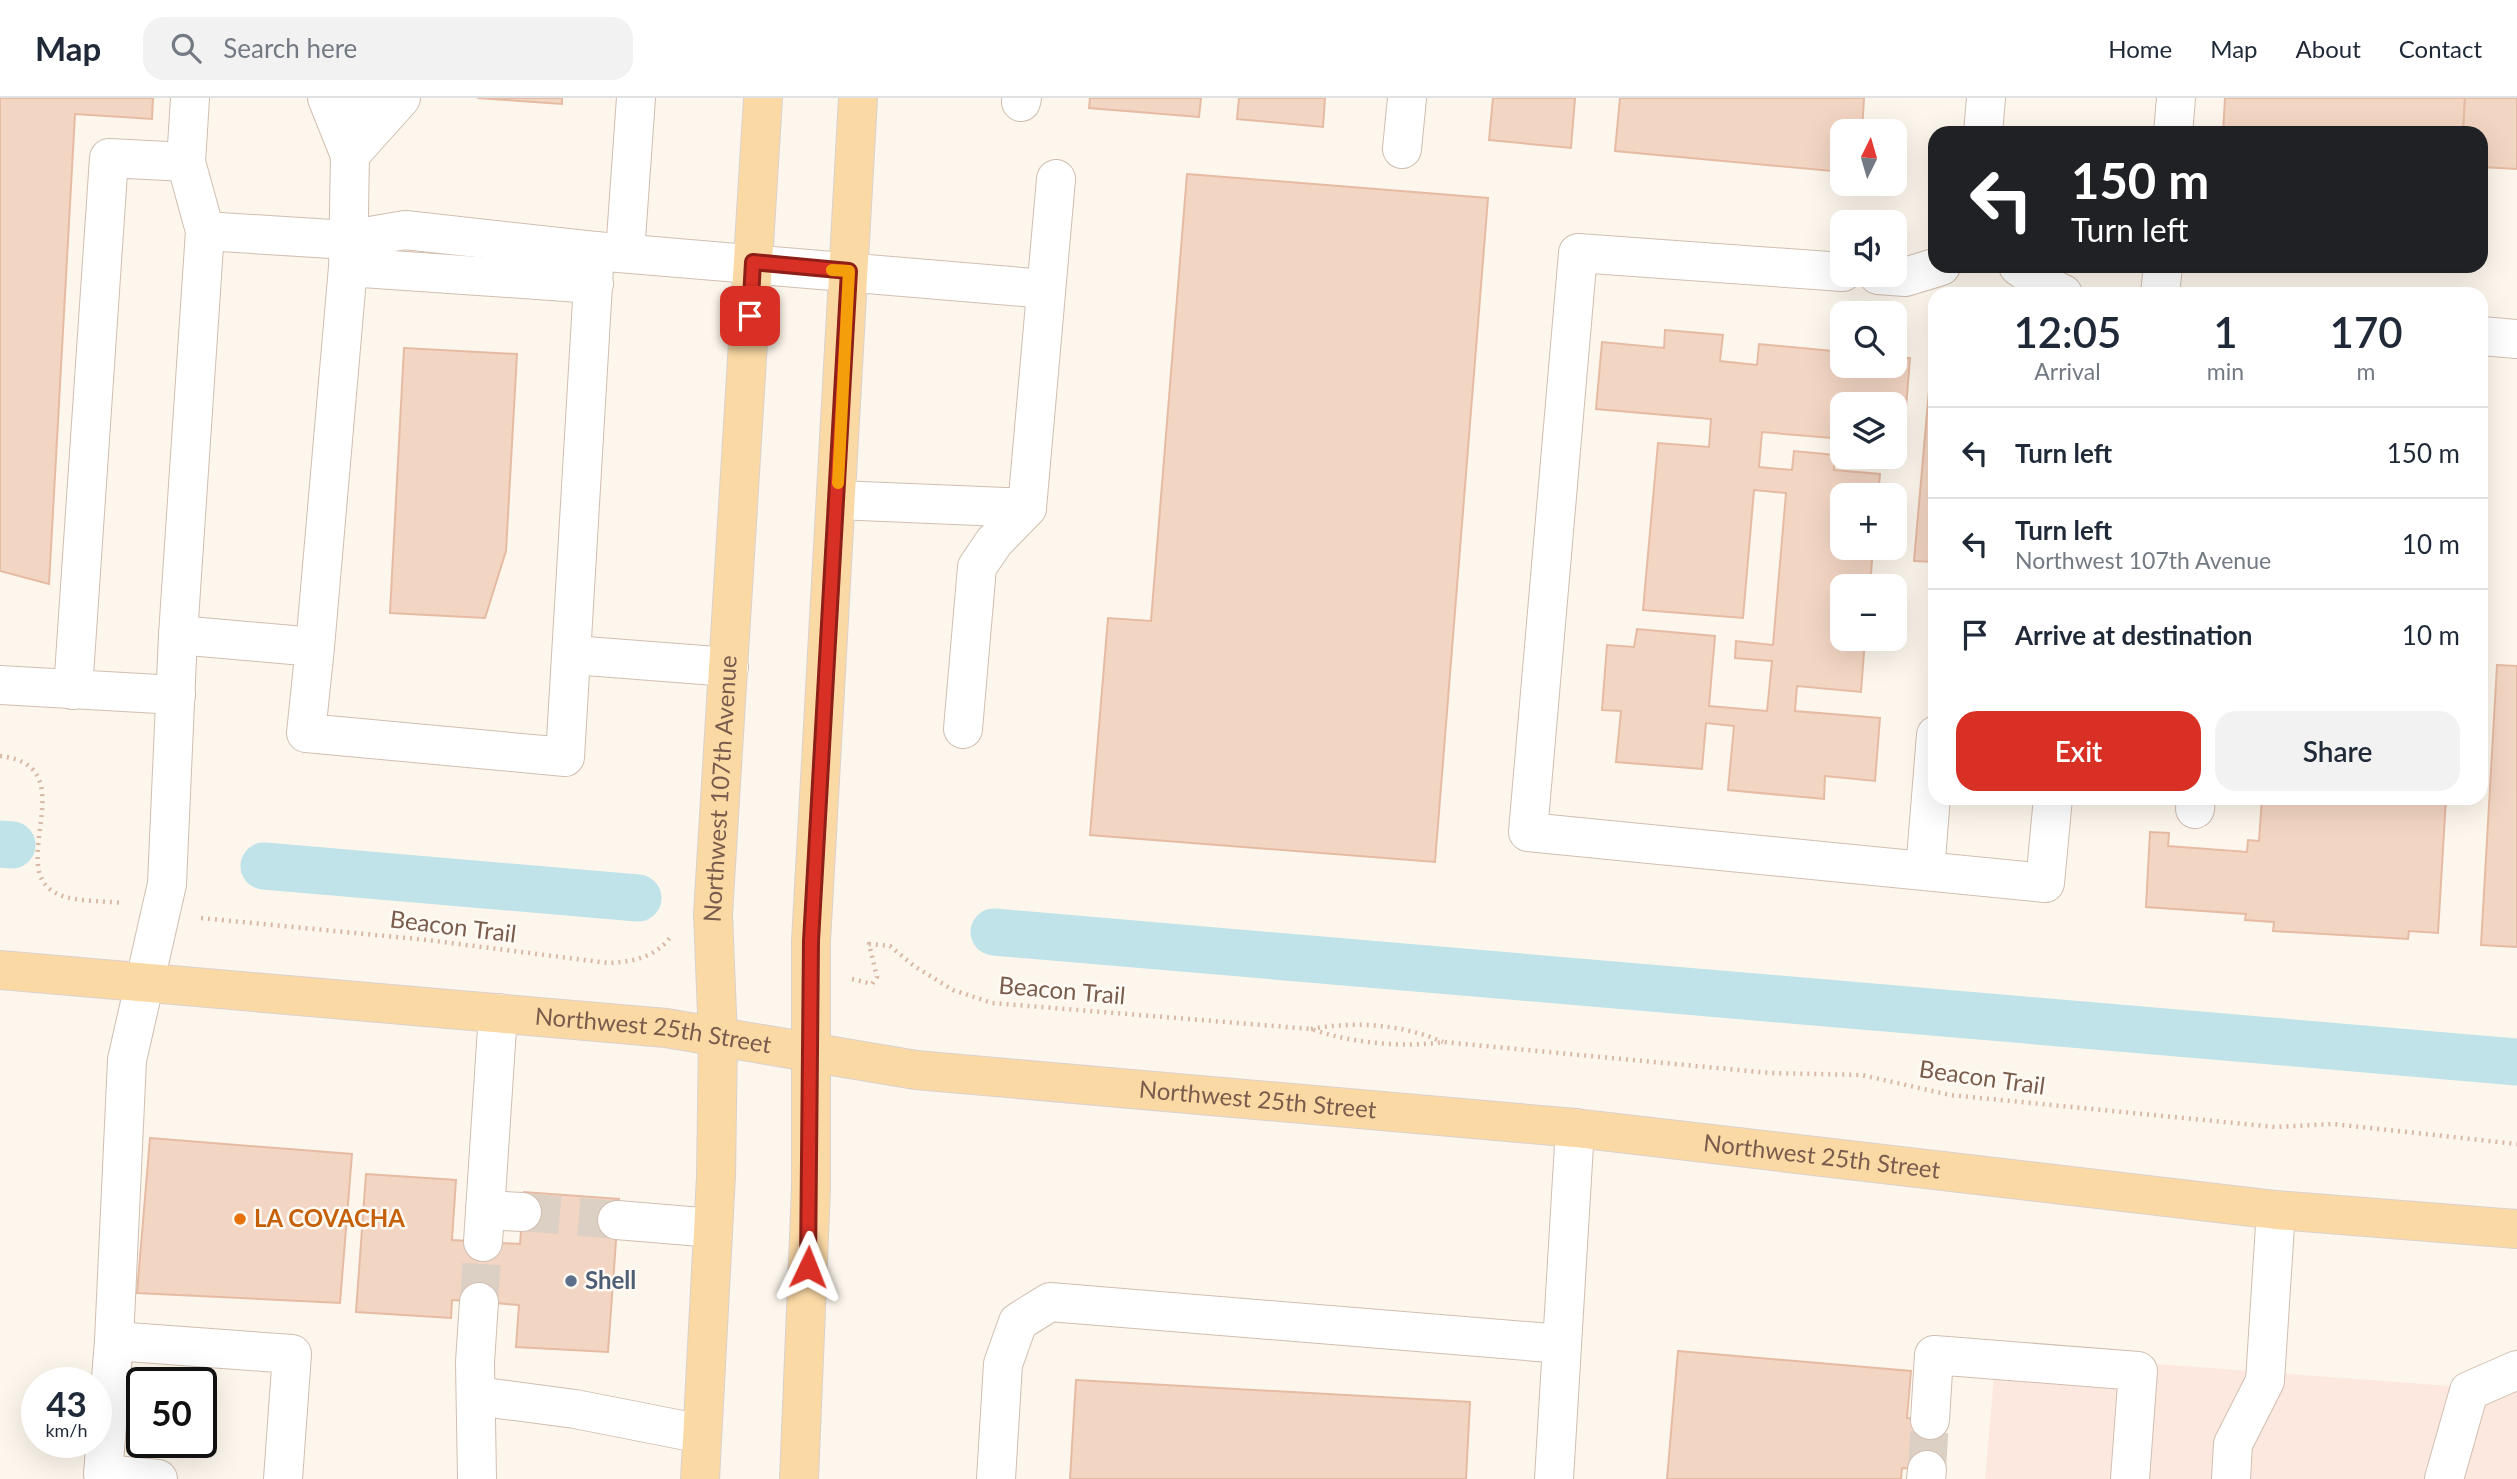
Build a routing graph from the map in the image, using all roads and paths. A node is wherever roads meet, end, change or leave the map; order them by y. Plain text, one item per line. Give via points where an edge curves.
1 (190, 98) edge
2 (327, 98) edge
3 (345, 98) edge
4 (358, 98) edge
5 (374, 98) edge
6 (401, 98) edge
7 (636, 98) edge
8 (763, 98) edge
9 (858, 98) edge
10 (1407, 98) edge
11 (1986, 98) edge
12 (2176, 98) edge
13 (1984, 126) edge
14 (2174, 126) edge
15 (1402, 149) dead end
16 (350, 155) junction
17 (186, 162) junction
18 (1056, 179) dead end
19 (205, 231) junction
20 (347, 254) junction
21 (605, 262) junction
22 (753, 262) junction
23 (1928, 270) edge
24 (849, 271) junction
25 (1830, 271) edge
26 (2027, 273) edge
27 (1907, 276) edge
28 (2049, 287) edge
29 (1046, 289) junction
30 (2488, 337) edge
31 (2517, 339) edge
32 (837, 500) junction
33 (1027, 508) junction
34 (178, 635) junction
35 (315, 647) junction
36 (573, 655) junction
37 (729, 667) junction
38 (0, 685) edge
39 (74, 690) junction
40 (176, 695) junction
41 (963, 729) dead end
42 (0, 756) edge
43 (1930, 805) edge
44 (2052, 805) edge
45 (1925, 871) junction
46 (129, 904) dead end
47 (207, 919) dead end
48 (674, 930) dead end
49 (0, 970) edge
50 (146, 982) junction
51 (872, 984) dead end
52 (498, 1013) junction
53 (1311, 1030) junction
54 (718, 1038) junction
55 (1443, 1042) junction
56 (810, 1054) junction
57 (1575, 1128) junction
58 (2517, 1144) edge
59 (2276, 1210) junction
60 (617, 1220) tunnel mouth
61 (497, 1221) tunnel mouth
62 (713, 1228) junction
63 (2517, 1229) edge
64 (479, 1302) tunnel mouth
65 (114, 1341) junction
66 (1562, 1344) junction
67 (2517, 1370) edge
68 (476, 1396) junction
69 (1930, 1420) tunnel mouth
70 (702, 1434) junction
71 (158, 1479) edge
72 (283, 1479) edge
73 (477, 1479) edge
74 (700, 1479) edge
75 (799, 1479) edge
76 (996, 1479) edge
77 (1554, 1479) edge
78 (2130, 1479) edge
79 (2231, 1479) edge
80 (2444, 1479) edge

1 - 17 street
2 - 16 street
3 - 16 street
4 - 16 street
5 - 16 street
6 - 16 street
7 - 21 street
8 - 22 main road, Northwest 107th Avenue
9 - 24 main road
10 - 15 street
11 - 13 street
12 - 14 street
16 - 20 street
17 - 19 street
17 - 39 street via 109,158
18 - 29 street
19 - 20 street
19 - 34 street
20 - 21 street via 405,230
20 - 35 street
21 - 22 street
21 - 36 street
22 - 24 street
22 - 37 main road, Northwest 107th Avenue
23 - 27 street
24 - 29 street
24 - 32 main road
25 - 45 street via 1578,253 1528,832
26 - 28 street
29 - 33 street
30 - 31 street
32 - 33 street
32 - 56 main road via 814,879
33 - 41 street via 976,567
34 - 35 street
34 - 40 street
35 - 36 street via 306,733 565,757
36 - 37 street
37 - 54 main road, Northwest 107th Avenue via 713,914
38 - 39 street
39 - 40 street
40 - 50 street via 167,884
42 - 46 path via 34,771 41,784 39,871 51,890 64,896
43 - 45 street
44 - 45 street via 2045,883
47 - 48 path, Beacon Trail via 608,963 646,956 660,948
49 - 50 main road, Northwest 25th Street
50 - 52 main road, Northwest 25th Street
50 - 65 street via 127,1060
51 - 53 path, Beacon Trail via 877,977 869,944 890,946 953,990 992,1003
52 - 54 main road, Northwest 25th Street via 666,1028
52 - 61 street
53 - 55 path, Beacon Trail via 1336,1038 1417,1046
53 - 55 path, Beacon Trail via 1342,1023 1415,1030
54 - 56 main road, Northwest 25th Street
54 - 62 main road, Northwest 107th Avenue
55 - 58 path, Beacon Trail via 1770,1073 1862,1075 1950,1095 2275,1127 2333,1124
56 - 57 main road, Northwest 25th Street via 916,1070
56 - 75 main road via 811,1188
57 - 59 main road, Northwest 25th Street
57 - 66 street
59 - 63 main road, Northwest 25th Street
59 - 79 street via 2265,1381 2233,1444
60 - 62 street
62 - 70 main road, Northwest 107th Avenue
64 - 68 street
65 - 71 street via 103,1474
65 - 72 street via 292,1354
66 - 76 street via 1050,1302 1018,1322 1003,1364
66 - 77 street
67 - 80 street via 2469,1391
68 - 70 street via 575,1409
68 - 73 street
69 - 78 street via 1934,1355 2138,1371
70 - 74 main road, Northwest 107th Avenue

